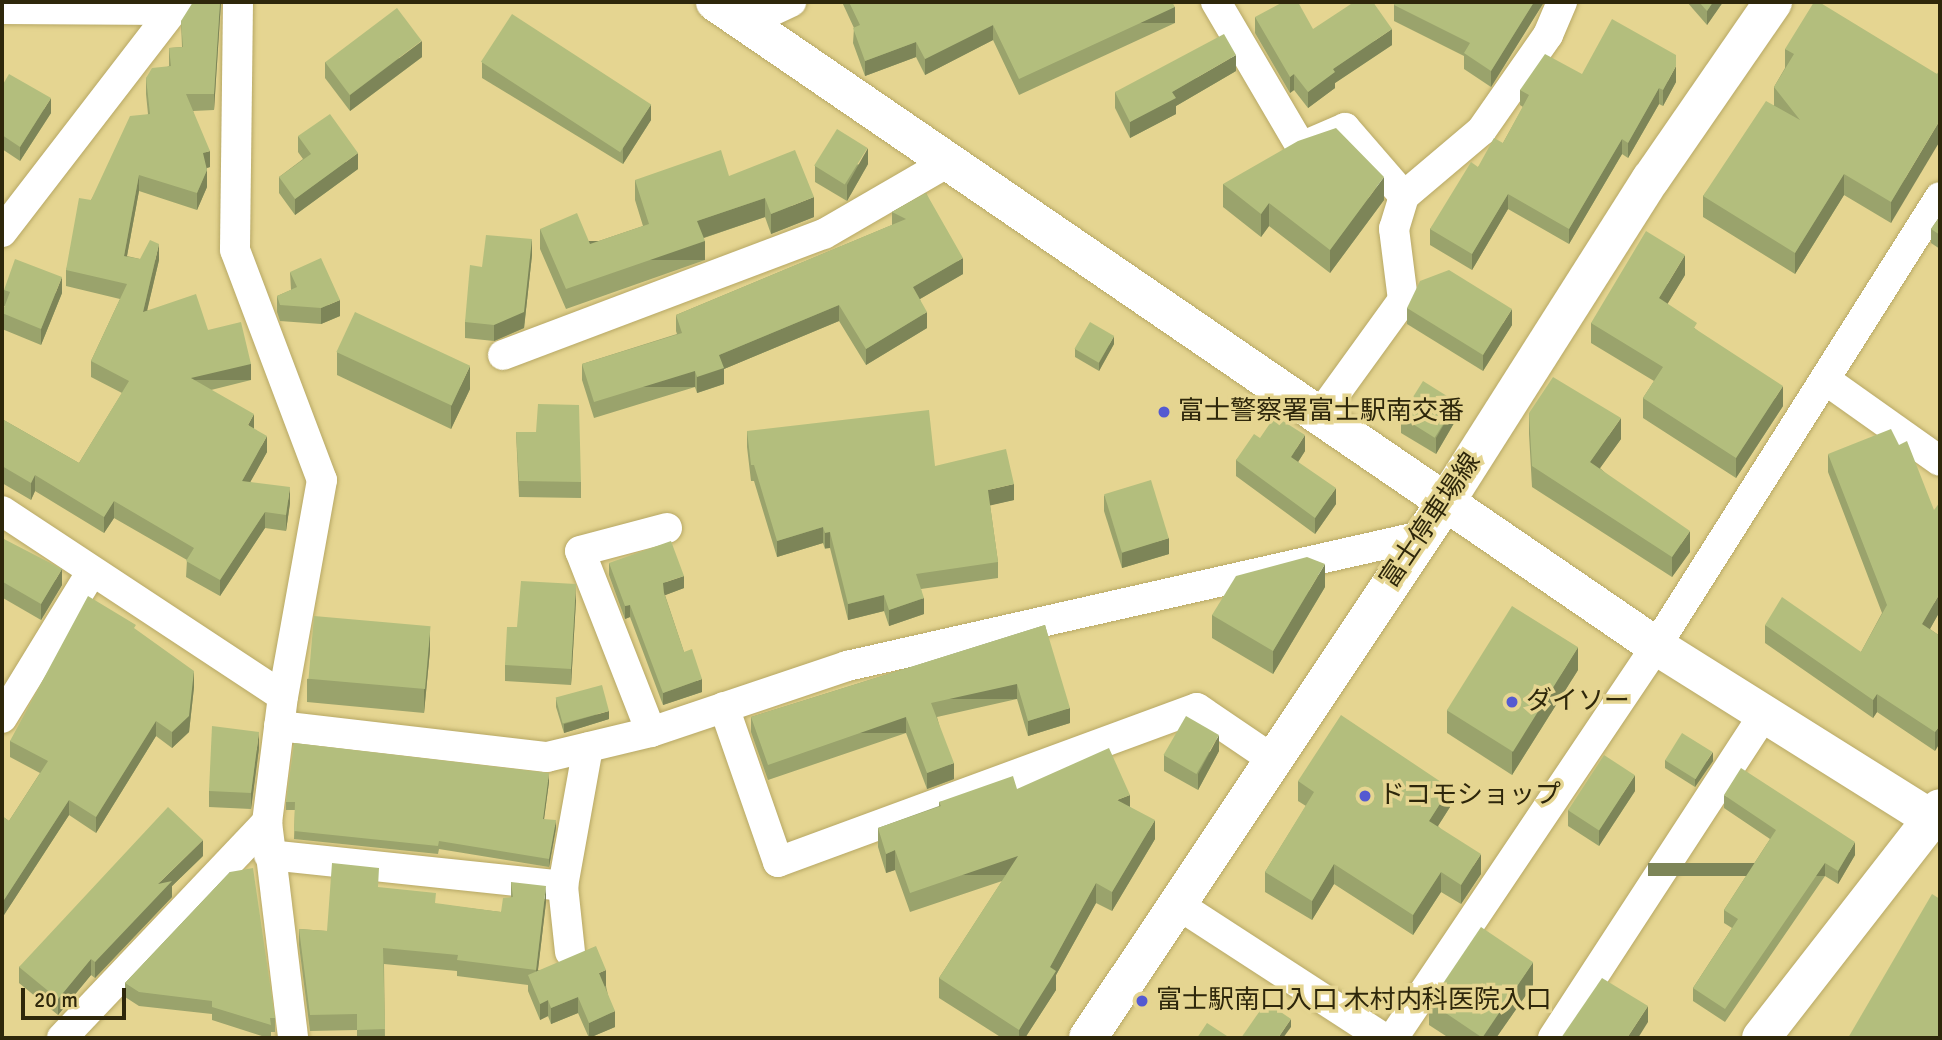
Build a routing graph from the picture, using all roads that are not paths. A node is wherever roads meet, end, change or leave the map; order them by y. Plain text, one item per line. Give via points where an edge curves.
1 (238, 2) edge
2 (715, 2) edge
3 (791, 2) edge
4 (1216, 2) edge
5 (1562, 2) edge
6 (1773, 2) edge
7 (175, 6) edge
8 (2, 9) edge
9 (746, 23) junction
10 (950, 161) junction
11 (1404, 196) junction
12 (1940, 197) edge
13 (2, 232) edge
14 (503, 355) dead end
15 (1827, 381) junction
16 (1319, 416) junction
17 (1940, 461) edge
18 (1445, 503) junction
19 (2, 510) edge
20 (667, 528) dead end
21 (1421, 536) junction
22 (91, 573) junction
23 (1656, 646) junction
24 (283, 696) junction
25 (724, 707) junction
26 (1764, 714) junction
27 (2, 718) edge
28 (279, 726) junction
29 (651, 732) junction
30 (588, 747) junction
31 (1272, 759) junction
32 (1938, 817) edge
33 (267, 822) junction
34 (269, 855) junction
35 (563, 886) junction
36 (1177, 904) junction
37 (570, 952) dead end
38 (62, 1038) edge
39 (293, 1038) edge
40 (1088, 1038) edge
41 (1383, 1038) edge
42 (1393, 1038) edge
43 (1553, 1038) edge
44 (1761, 1038) edge

1 - 24 street via 235,250 322,480
2 - 9 street
3 - 9 street
4 - 11 street via 1301,147 1345,128
5 - 11 street via 1548,35 1481,131
6 - 18 street, 富士停車場線 via 1651,179
7 - 8 street
7 - 13 street
9 - 10 street
10 - 14 street via 824,234
10 - 16 street
11 - 16 street via 1394,229 1402,300
12 - 15 street
15 - 17 street
15 - 23 street
16 - 18 street
18 - 21 street, 富士停車場線
18 - 23 street
19 - 22 street
20 - 29 street via 580,551
21 - 25 street via 847,666
21 - 31 street, 富士停車場線
22 - 24 street
22 - 27 street
23 - 26 street
23 - 42 street
24 - 28 street
25 - 29 street
25 - 31 street via 778,862 1198,708
26 - 32 street
26 - 43 street
28 - 30 street via 547,757
28 - 33 street
29 - 30 street
30 - 35 street
31 - 36 street, 富士停車場線
32 - 44 street
33 - 34 street
33 - 38 street
34 - 35 street
34 - 39 street
35 - 37 street
36 - 40 street, 富士停車場線
36 - 41 street

